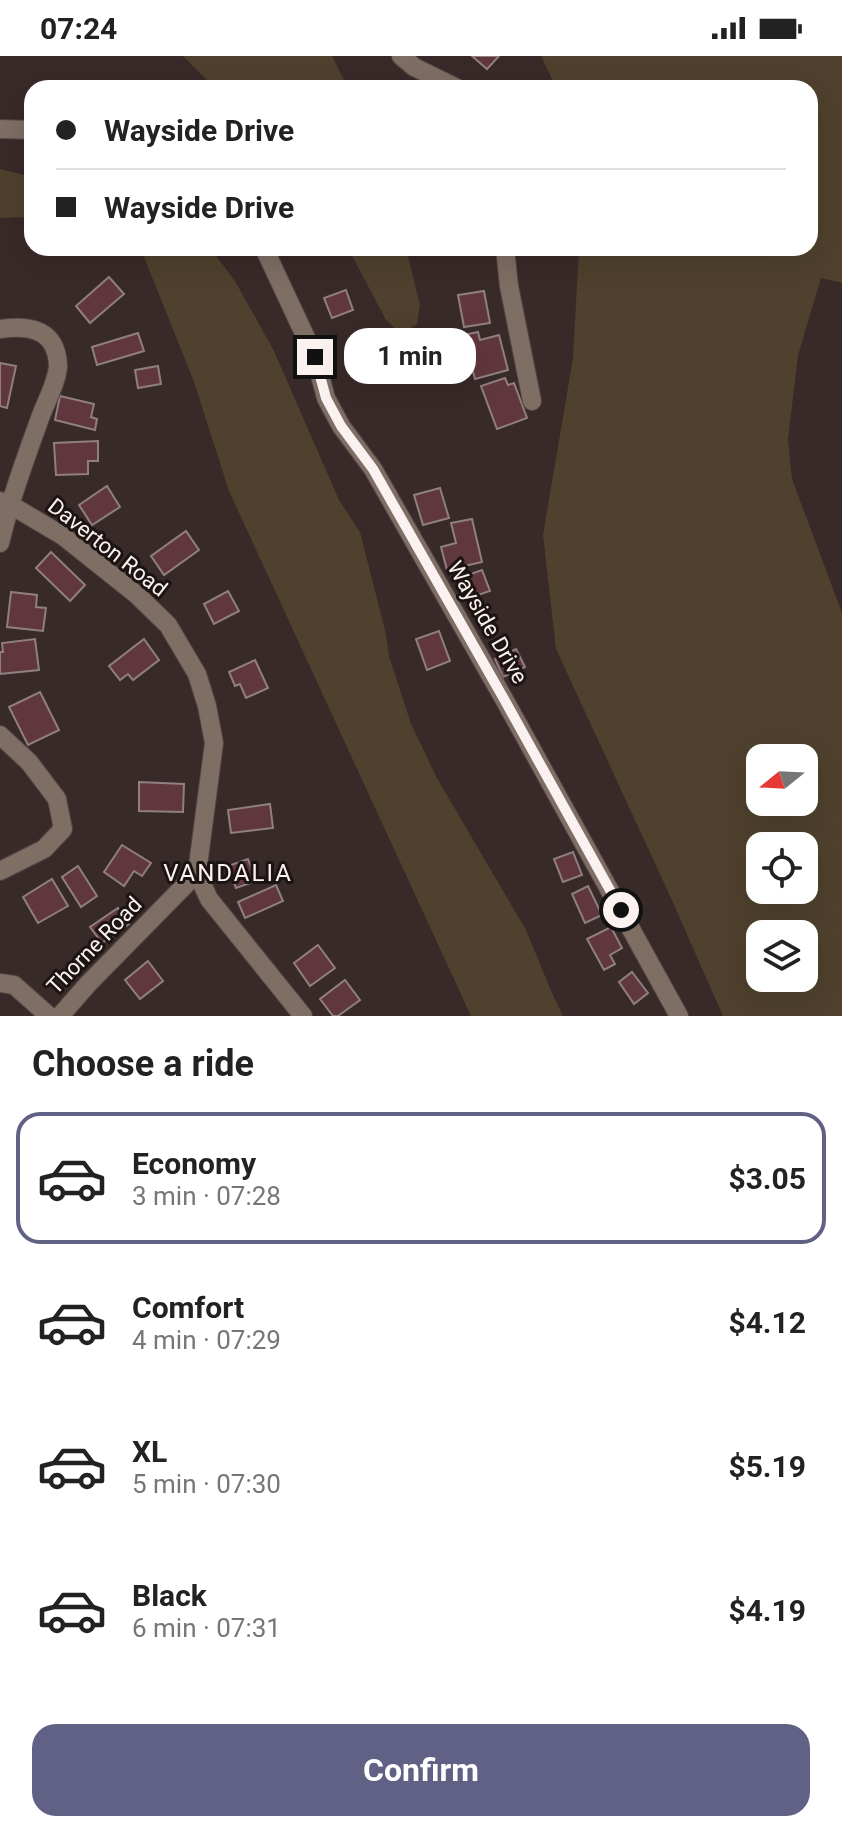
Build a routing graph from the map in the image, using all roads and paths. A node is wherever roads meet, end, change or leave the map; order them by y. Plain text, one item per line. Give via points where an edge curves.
1 (401, 56) edge
2 (441, 80) edge
3 (0, 129) edge
4 (24, 130) edge
5 (268, 256) edge
6 (506, 256) edge
7 (0, 329) edge
8 (532, 401) dead end
9 (4, 502) edge
10 (0, 543) edge
11 (0, 735) edge
12 (0, 871) edge
13 (197, 873) junction
14 (0, 983) edge
15 (49, 1016) edge
16 (60, 1016) edge
17 (303, 1016) edge
18 (679, 1016) edge

1 - 2 street
3 - 4 street
5 - 18 street, Wayside Drive via 315,357 333,412 373,469
6 - 8 street
7 - 9 street via 45,334 53,344 58,369
9 - 10 street
9 - 13 street, Daverton Road via 63,536 137,595 184,649 197,674 214,743
11 - 12 street via 57,799 63,829 44,849
13 - 16 street, Thorne Road
13 - 17 street via 209,899
14 - 15 street via 14,985

